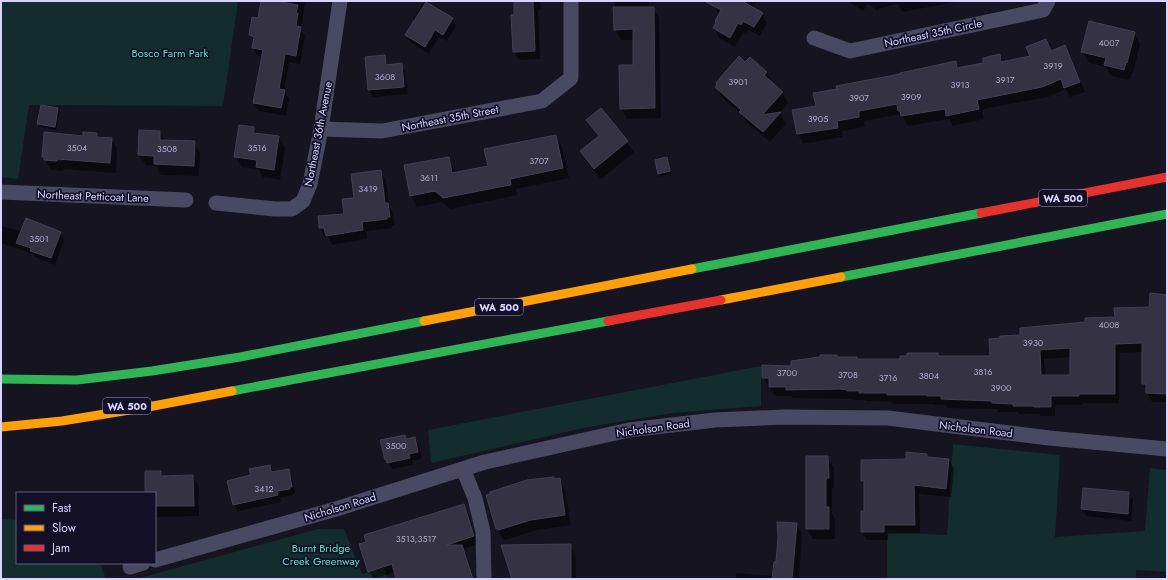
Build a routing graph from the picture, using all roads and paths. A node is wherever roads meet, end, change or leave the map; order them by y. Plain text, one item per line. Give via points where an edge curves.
1 (340, 1) edge
2 (571, 1) edge
3 (1048, 1) edge
4 (814, 38) dead end
5 (321, 129) junction
6 (1167, 177) edge
7 (1, 192) edge
8 (186, 200) dead end
9 (216, 203) dead end
10 (1167, 214) edge
11 (1, 379) edge
12 (38, 380) junction
13 (1, 383) edge
14 (252, 388) junction
15 (1, 418) edge
16 (1, 427) edge
17 (1167, 449) edge
18 (463, 468) junction
19 (156, 560) edge
20 (484, 579) edge

1 - 5 street, Northeast 36th Avenue
2 - 5 street, Northeast 35th Street via 571,78 542,101 382,131
3 - 4 street, Northeast 35th Circle via 1043,10 850,50
5 - 9 street, Northeast 36th Avenue via 310,184 303,201 292,208 275,209
6 - 12 highway, WA 500 via 240,357 77,380
7 - 8 street, Northeast Petticoat Lane
10 - 14 highway, WA 500 via 878,271
11 - 12 highway
12 - 13 highway, WA 500
14 - 15 highway, WA 500 via 62,416
14 - 16 highway via 62,421
17 - 18 street, Nicholson Road via 1049,438 888,418 784,417 715,420 629,430
18 - 19 street, Nicholson Road via 336,509
18 - 20 street via 475,498 483,532

